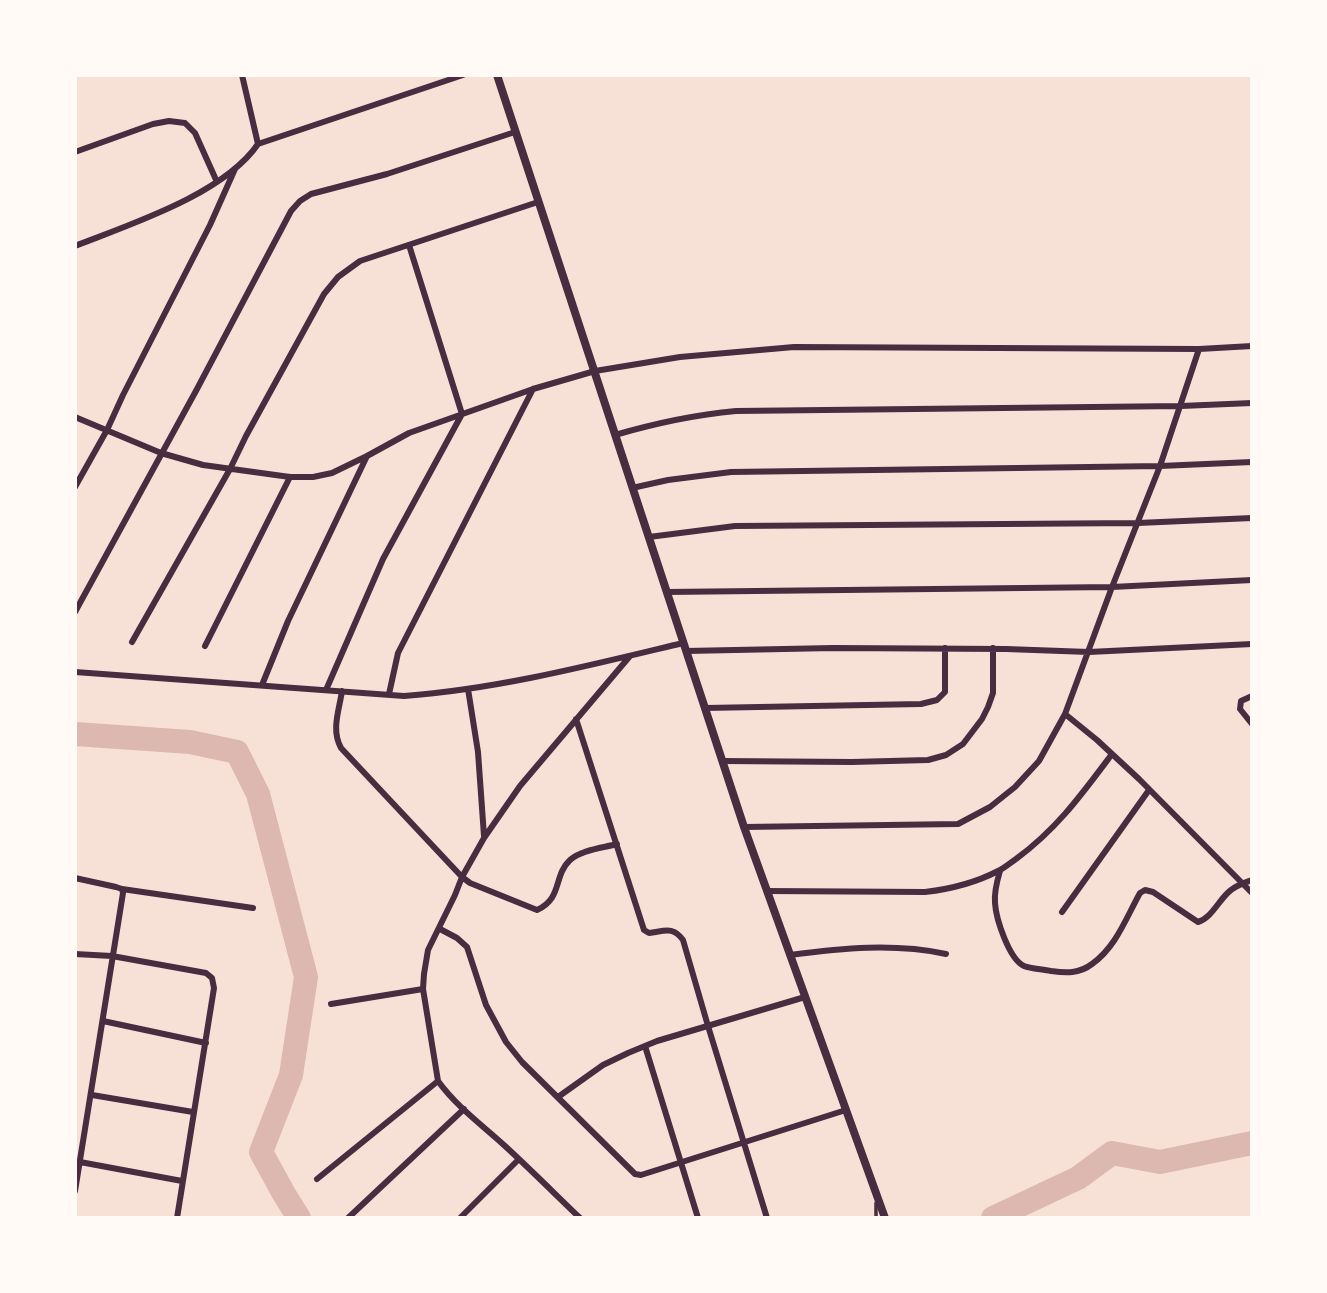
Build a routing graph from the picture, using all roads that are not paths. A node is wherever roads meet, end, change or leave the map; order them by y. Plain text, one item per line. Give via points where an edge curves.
1 (252, 75) edge
2 (463, 75) edge
3 (497, 75) edge
4 (243, 77) edge
5 (515, 132) junction
6 (258, 144) junction
7 (75, 152) edge
8 (235, 169) junction
9 (217, 182) junction
10 (538, 202) junction
11 (409, 244) junction
12 (75, 246) edge
13 (1252, 346) edge
14 (1199, 349) junction
15 (594, 371) junction
16 (533, 389) junction
17 (1252, 402) edge
18 (1181, 406) junction
19 (462, 414) junction
20 (75, 417) edge
21 (107, 430) junction
22 (615, 435) junction
23 (161, 453) junction
24 (368, 456) junction
25 (1252, 462) edge
26 (1160, 467) junction
27 (230, 469) junction
28 (290, 477) junction
29 (75, 487) edge
30 (632, 488) junction
31 (1252, 518) edge
32 (1138, 523) junction
33 (649, 537) junction
34 (1252, 580) edge
35 (1112, 587) junction
36 (667, 592) junction
37 (75, 612) edge
38 (132, 642) dead end
39 (1252, 644) edge
40 (205, 646) dead end
41 (685, 647) junction
42 (946, 648) junction
43 (993, 648) junction
44 (1089, 652) junction
45 (630, 656) junction
46 (75, 671) edge
47 (262, 685) junction
48 (468, 689) junction
49 (326, 690) junction
50 (342, 691) junction
51 (389, 694) junction
52 (1252, 696) edge
53 (705, 708) junction
54 (1065, 714) junction
55 (576, 719) junction
56 (1252, 724) edge
57 (1112, 754) junction
58 (722, 761) junction
59 (1149, 790) junction
60 (744, 827) junction
61 (484, 838) junction
62 (617, 844) junction
63 (1000, 871) junction
64 (462, 877) junction
65 (75, 878) edge
66 (1252, 880) edge
67 (1241, 884) junction
68 (122, 889) junction
69 (767, 891) junction
70 (1252, 893) edge
71 (253, 908) dead end
72 (1062, 912) dead end
73 (440, 929) junction
74 (75, 954) edge
75 (946, 954) dead end
76 (790, 955) junction
77 (112, 956) junction
78 (423, 989) junction
79 (805, 997) junction
80 (331, 1004) dead end
81 (103, 1021) junction
82 (708, 1026) junction
83 (205, 1043) junction
84 (645, 1046) junction
85 (438, 1081) junction
86 (92, 1095) junction
87 (558, 1097) junction
88 (464, 1110) junction
89 (846, 1111) junction
90 (193, 1112) junction
91 (744, 1143) junction
92 (519, 1158) junction
93 (80, 1162) junction
94 (682, 1162) junction
95 (317, 1178) dead end
96 (182, 1181) junction
97 (75, 1191) edge
98 (877, 1194) junction
99 (177, 1218) edge
100 (348, 1218) edge
101 (460, 1218) edge
102 (580, 1218) edge
103 (698, 1218) edge
104 (767, 1218) edge
105 (876, 1218) edge
106 (886, 1218) edge

1 - 4 street
2 - 6 street
3 - 5 street
4 - 6 street
5 - 10 street
5 - 23 street via 300,201 290,211
6 - 8 street
7 - 9 street via 153,124 185,123 195,132
8 - 9 street
8 - 21 street
9 - 12 street via 164,211
10 - 11 street
10 - 15 street
11 - 19 street
11 - 27 street via 360,261 338,276
13 - 14 street
14 - 15 street via 794,347 680,357
14 - 18 street
15 - 16 street
15 - 22 street
16 - 19 street
16 - 51 street via 398,653
17 - 18 street
18 - 22 street via 736,411 660,422
18 - 26 street
19 - 24 street via 409,433
19 - 49 street via 383,559
20 - 21 street
21 - 23 street
21 - 29 street
22 - 30 street
23 - 27 street
23 - 37 street
24 - 28 street via 331,473
24 - 47 street
25 - 26 street
26 - 30 street via 731,472
26 - 32 street
27 - 28 street
27 - 38 street
28 - 40 street
30 - 33 street
31 - 32 street
32 - 33 street via 735,526
32 - 35 street
33 - 36 street
34 - 35 street
35 - 36 street
35 - 44 street
36 - 41 street
39 - 44 street
41 - 42 street
41 - 45 street
41 - 53 street
42 - 43 street
42 - 53 street via 945,692 937,700 921,704
43 - 44 street
43 - 58 street via 993,693 988,707 963,744 946,755 928,760
44 - 54 street
45 - 48 street
45 - 55 street
46 - 47 street
47 - 49 street
48 - 51 street
48 - 61 street
49 - 50 street
50 - 51 street
50 - 64 street via 335,730 341,748
52 - 56 street via 1241,701 1240,709
53 - 58 street
54 - 57 street
54 - 60 street via 1039,761 1015,787 958,824
55 - 61 street
55 - 62 street
57 - 59 street
57 - 63 street via 1069,811
58 - 60 street
59 - 67 street
59 - 72 street
60 - 69 street
61 - 64 street
62 - 64 street via 571,859 552,899 537,910
62 - 82 street via 644,930 674,930 683,940
63 - 67 street via 995,904 1010,950 1024,966 1064,973 1090,966 1105,953 1144,890 1198,922
63 - 69 street via 969,884 925,892
64 - 73 street
65 - 68 street
66 - 67 street
67 - 70 street
68 - 71 street
68 - 77 street
69 - 76 street
73 - 78 street via 428,950
73 - 87 street via 467,947 486,1005 506,1042
74 - 77 street
75 - 76 street via 875,947
76 - 79 street
77 - 81 street
77 - 83 street via 212,978
78 - 80 street
78 - 85 street
79 - 82 street
79 - 89 street
81 - 83 street
81 - 86 street
82 - 84 street
82 - 91 street
83 - 90 street
84 - 87 street via 603,1065
84 - 94 street
85 - 88 street
85 - 95 street
86 - 90 street
86 - 93 street
87 - 94 street via 635,1174
88 - 92 street
88 - 100 street
89 - 91 street
89 - 98 street
90 - 96 street
91 - 94 street
91 - 104 street
92 - 101 street
92 - 102 street
93 - 96 street
93 - 97 street
94 - 103 street
96 - 99 street
98 - 105 lane
98 - 106 street

